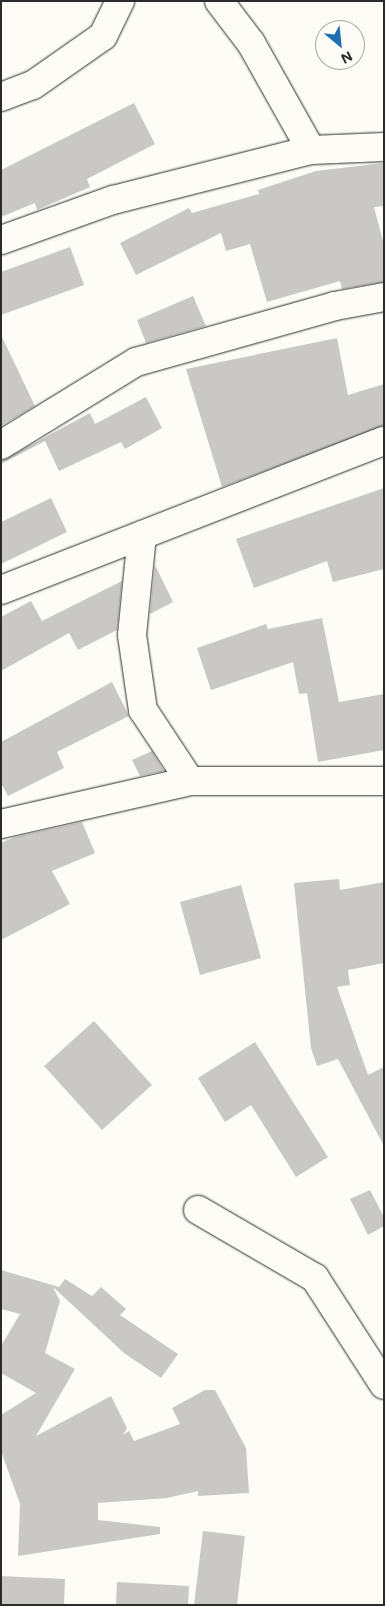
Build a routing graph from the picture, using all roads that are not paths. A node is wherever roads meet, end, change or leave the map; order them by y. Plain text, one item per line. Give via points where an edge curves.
1 (120, 1) edge
2 (219, 1) edge
3 (1, 97) edge
4 (384, 147) edge
5 (311, 150) junction
6 (1, 240) edge
7 (384, 296) edge
8 (384, 441) edge
9 (1, 445) edge
10 (142, 535) junction
11 (1, 590) edge
12 (190, 781) junction
13 (384, 782) edge
14 (1, 824) edge
15 (198, 1210) dead end
16 (384, 1385) edge

1 - 3 street via 103,36 33,85
2 - 5 street via 251,43
4 - 5 street
5 - 6 street via 113,200
7 - 9 street via 335,306 136,362
8 - 10 street
10 - 11 street
10 - 12 street via 132,635 143,710
12 - 13 street
12 - 14 street
15 - 16 street via 315,1278

